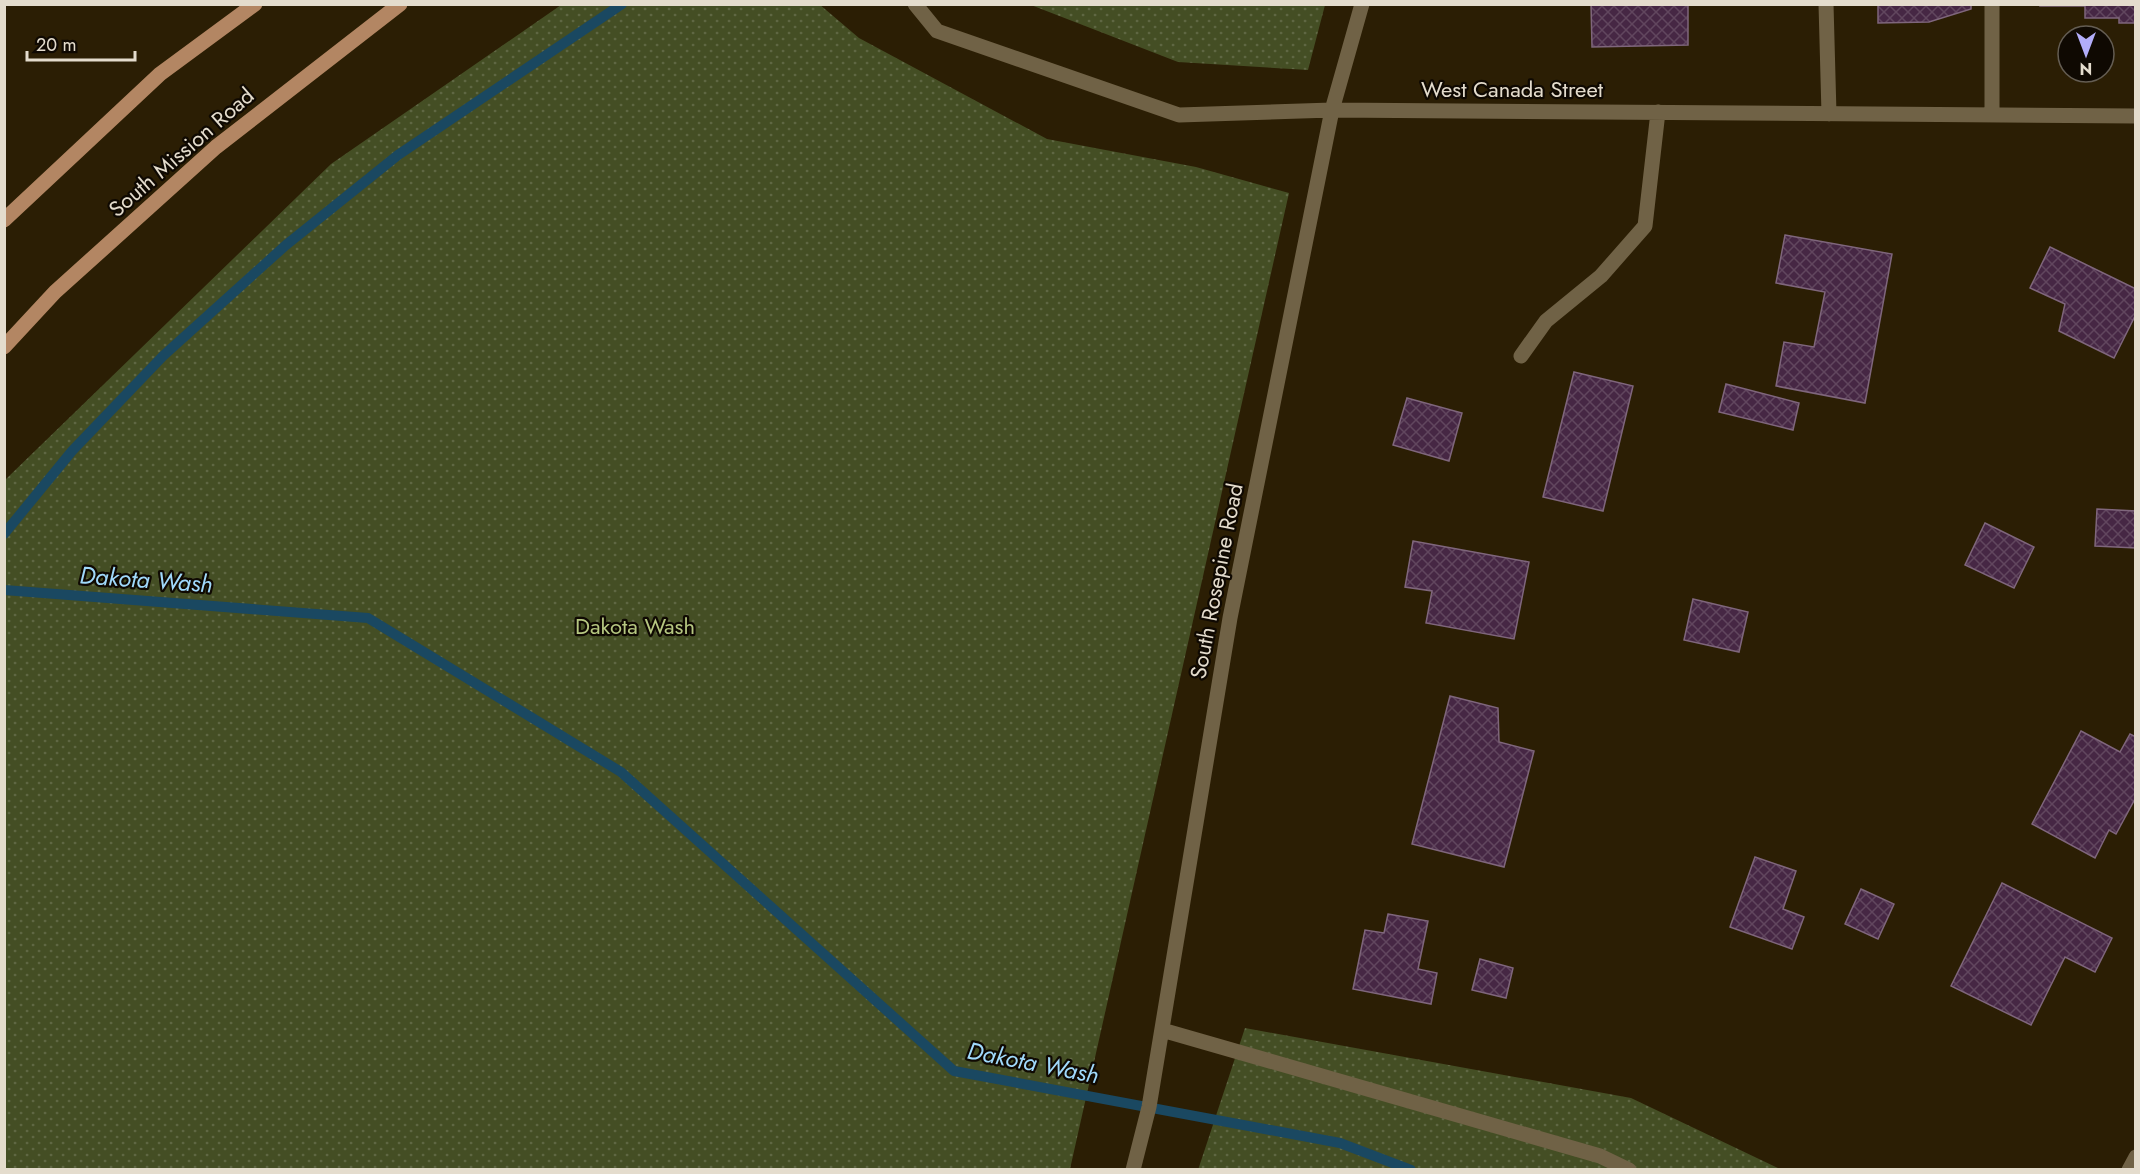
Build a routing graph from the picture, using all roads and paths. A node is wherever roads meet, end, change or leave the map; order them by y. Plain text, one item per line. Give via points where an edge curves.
1 (255, 4) edge
2 (400, 4) edge
3 (915, 4) edge
4 (1362, 4) edge
5 (1826, 4) edge
6 (1992, 4) edge
7 (1332, 110) junction
8 (1658, 112) junction
9 (1829, 114) junction
10 (1992, 115) junction
11 (2136, 116) edge
12 (4, 220) edge
13 (4, 347) edge
14 (1521, 356) dead end
15 (1162, 1030) junction
16 (2136, 1157) edge
17 (1133, 1170) edge
18 (1629, 1170) edge
19 (2129, 1170) edge

1 - 12 main road via 160,74
2 - 13 main road, South Mission Road via 216,147 56,292
3 - 7 street, West Canada Street via 937,31 1179,115
4 - 7 street, South Rosepine Road
5 - 9 street
6 - 10 street
7 - 8 street, West Canada Street
7 - 15 street, South Rosepine Road via 1230,618
8 - 9 street, West Canada Street
8 - 14 street via 1645,226 1601,276 1545,321
9 - 10 street, West Canada Street
10 - 11 street, West Canada Street
15 - 17 street, South Rosepine Road
15 - 18 street via 1600,1156
16 - 19 street

